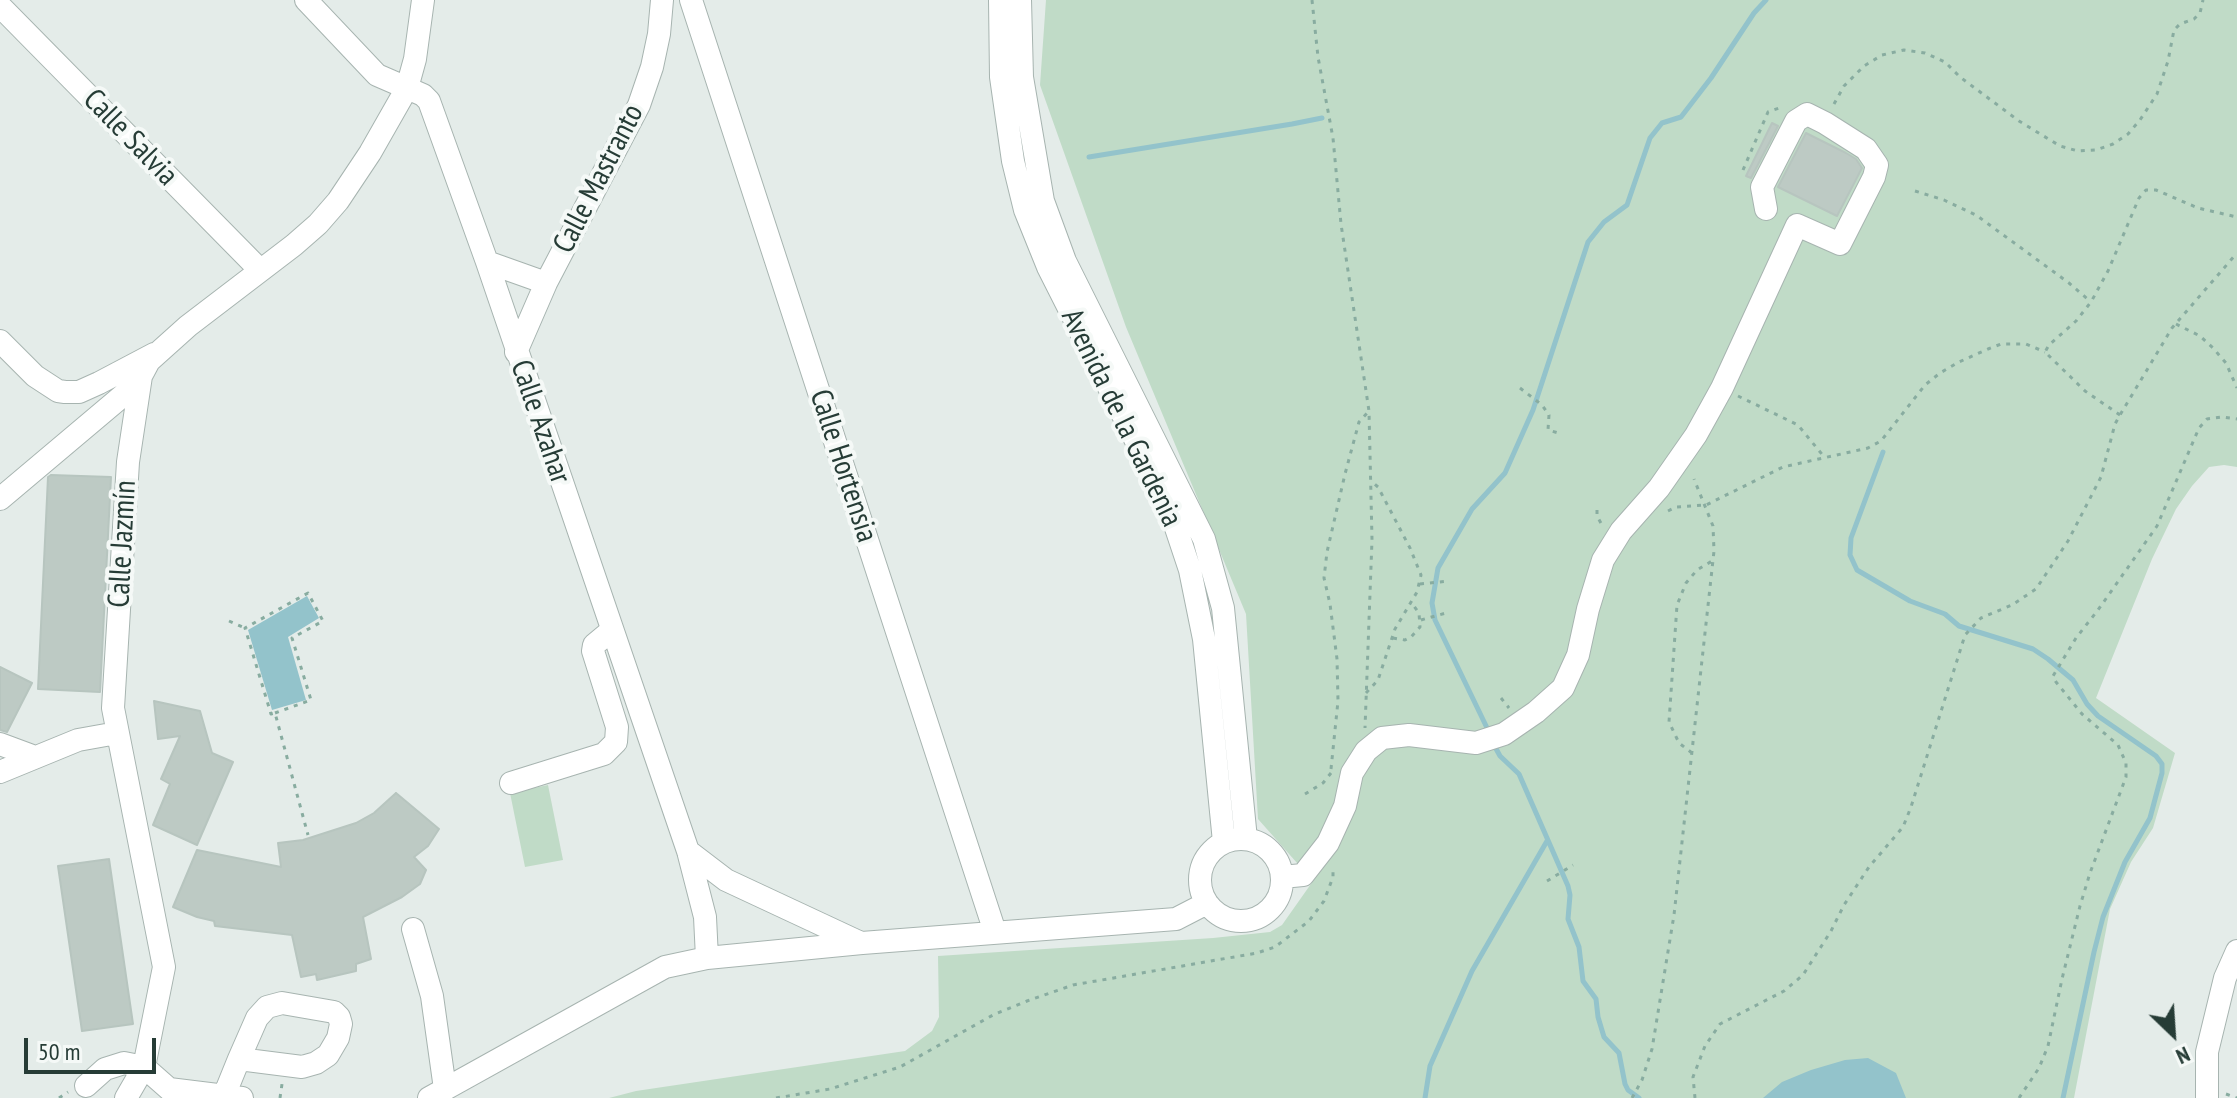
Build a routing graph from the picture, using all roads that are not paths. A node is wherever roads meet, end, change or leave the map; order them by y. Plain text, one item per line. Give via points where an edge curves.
1 (306, 0) edge
2 (423, 0) edge
3 (662, 0) edge
4 (691, 0) edge
5 (1000, 0) edge
6 (1020, 0) edge
7 (0, 6) edge
8 (407, 88) junction
9 (1766, 209) dead end
10 (487, 262) junction
11 (260, 270) junction
12 (546, 283) junction
13 (0, 341) edge
14 (162, 349) junction
15 (516, 352) junction
16 (140, 381) junction
17 (0, 499) edge
18 (612, 630) junction
19 (117, 733) junction
20 (3, 748) edge
21 (35, 757) junction
22 (0, 772) edge
23 (511, 783) dead end
24 (1235, 841) junction
25 (688, 851) junction
26 (1282, 877) junction
27 (1207, 903) junction
28 (413, 929) dead end
29 (995, 932) junction
30 (862, 943) junction
31 (2236, 954) edge
32 (707, 958) junction
33 (239, 1059) dead end
34 (144, 1067) junction
35 (86, 1086) dead end
36 (166, 1093) edge
37 (437, 1093) edge
38 (233, 1097) edge
39 (126, 1098) edge
40 (2207, 1098) edge

1 - 8 street, Calle Azahar via 377,75
2 - 8 street
3 - 12 street, Calle Mastranto via 652,67 639,105
4 - 29 street, Calle Hortensia
5 - 24 street, Avenida de la Gardenia via 1001,77 1025,210 1048,267 1168,504 1190,570
6 - 24 street, Avenida de la Gardenia via 1022,77 1043,201 1065,261 1204,539 1223,608
7 - 11 street, Calle Salvia
8 - 10 street, Calle Azahar via 429,101
8 - 11 street, Calle Jazmín via 338,201 307,235
9 - 26 street via 1762,187 1796,121 1807,114 1866,149 1877,165 1840,244 1797,225 1696,435 1603,560 1578,655 1563,688 1504,734 1476,743 1409,735 1382,738 1352,773 1345,806 1328,843 1303,875
10 - 12 street
10 - 15 street, Calle Azahar
11 - 14 street, Calle Jazmín
12 - 15 street, Calle Mastranto
13 - 14 street via 50,387 72,393
14 - 16 street, Calle Jazmín
15 - 18 street, Calle Azahar
16 - 17 street
16 - 19 street, Calle Jazmín via 128,462 113,708
18 - 23 street via 593,651 617,727 616,742 604,754
18 - 25 street, Calle Azahar
19 - 21 street via 78,740
19 - 34 street, Calle Jazmín via 164,967
20 - 21 street
21 - 22 street
24 - 26 street via 1259,843 1271,851
24 - 27 street via 1209,854 1202,865 1201,891
25 - 30 street via 726,880
25 - 32 street, Calle Azahar via 705,917
26 - 27 street via 1275,902 1254,919 1228,919
27 - 29 street via 1176,919
28 - 37 street via 432,996
29 - 30 street
30 - 32 street
31 - 40 street via 2207,1052
32 - 37 street via 665,967
33 - 38 street
34 - 35 street via 124,1063 105,1069
34 - 36 street
34 - 39 street, Calle Jazmín
36 - 38 street

